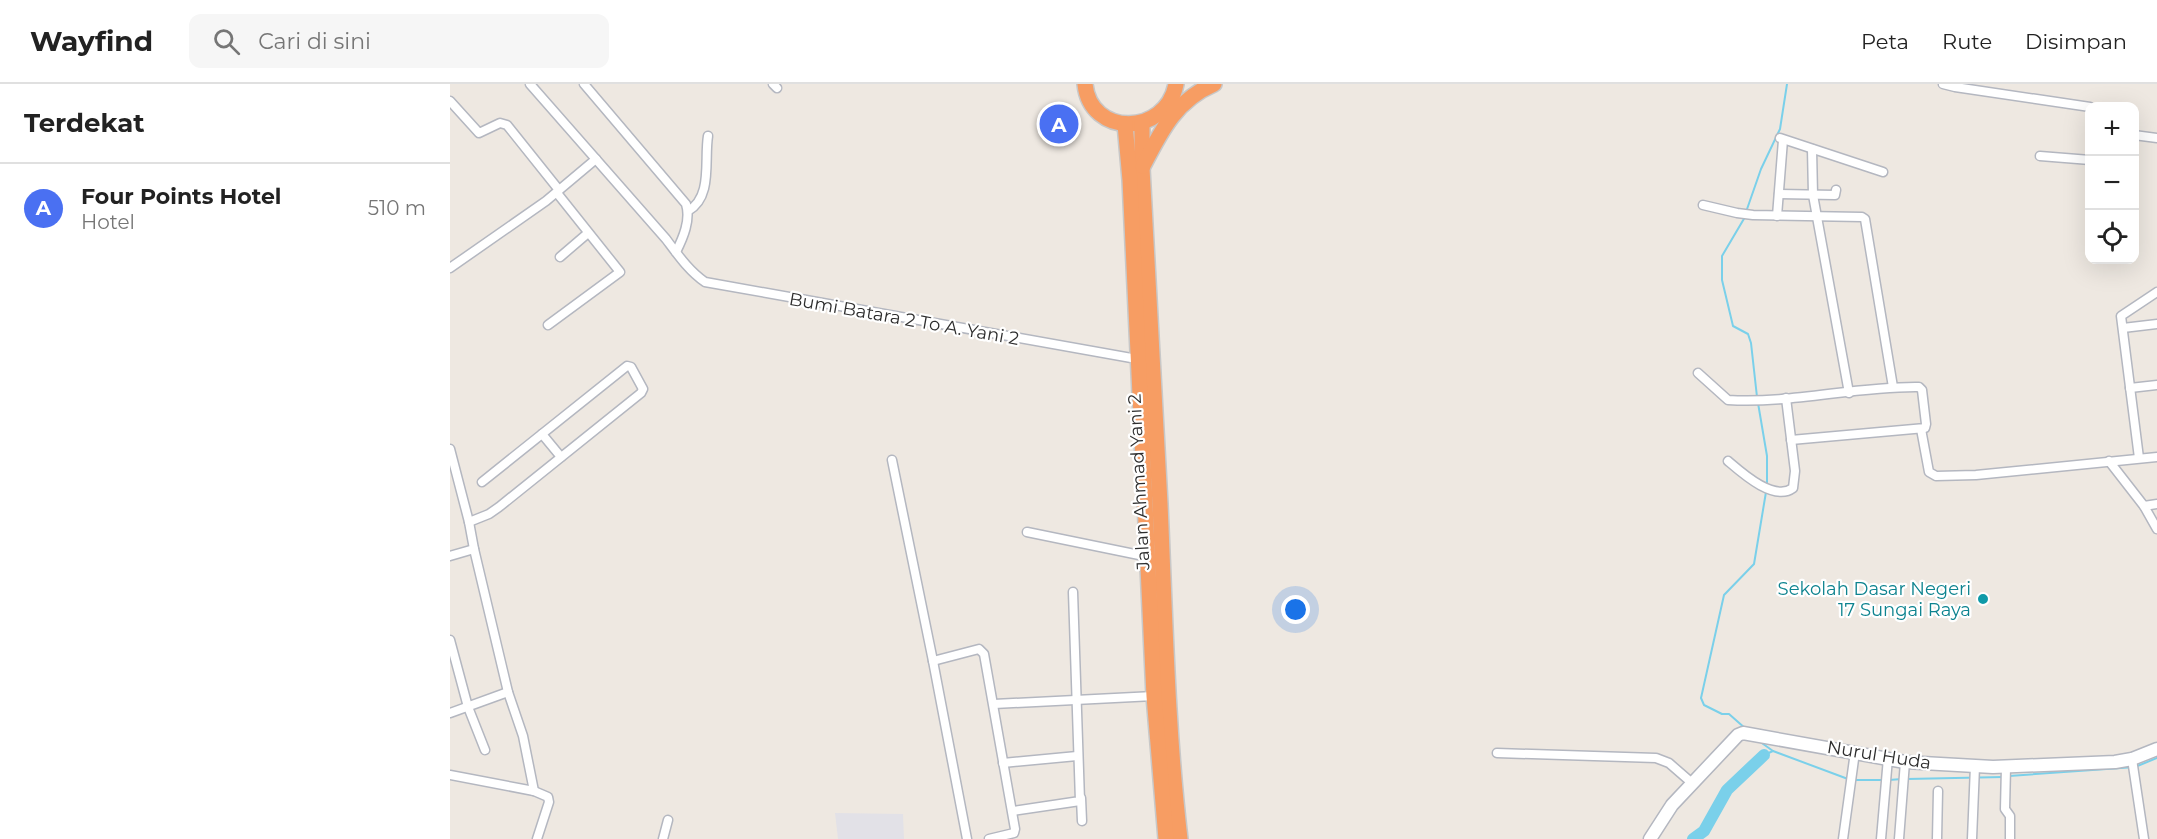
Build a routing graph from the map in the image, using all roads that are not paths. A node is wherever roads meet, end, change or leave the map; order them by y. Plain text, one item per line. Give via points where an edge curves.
1 (530, 84) edge
2 (584, 84) edge
3 (1085, 84) edge
4 (1176, 84) edge
5 (1181, 84) edge
6 (1214, 84) edge
7 (1943, 84) edge
8 (450, 101) edge
9 (2085, 106) edge
10 (1142, 123) junction
11 (1125, 124) junction
12 (708, 136) dead end
13 (2139, 136) edge
14 (2157, 138) edge
15 (1812, 149) junction
16 (2040, 156) dead end
17 (596, 159) junction
18 (2085, 160) edge
19 (1142, 168) junction
20 (1882, 172) dead end
21 (1836, 190) dead end
22 (558, 192) junction
23 (1779, 194) junction
24 (1813, 195) junction
25 (1703, 204) dead end
26 (688, 211) junction
27 (1777, 216) junction
28 (1817, 217) junction
29 (588, 233) junction
30 (678, 255) junction
31 (560, 257) dead end
32 (450, 268) edge
33 (2157, 292) edge
34 (2157, 324) edge
35 (548, 325) dead end
36 (2123, 328) junction
37 (1137, 359) junction
38 (1698, 373) dead end
39 (2157, 385) edge
40 (1893, 387) junction
41 (2130, 388) junction
42 (1849, 393) junction
43 (1786, 398) junction
44 (1921, 429) junction
45 (542, 434) junction
46 (1791, 440) junction
47 (450, 449) edge
48 (561, 457) junction
49 (2157, 457) edge
50 (2139, 458) junction
51 (892, 460) dead end
52 (2109, 461) junction
53 (1728, 462) dead end
54 (482, 482) dead end
55 (2157, 504) edge
56 (2144, 506) junction
57 (469, 522) junction
58 (2157, 529) edge
59 (1027, 532) dead end
60 (474, 549) junction
61 (450, 556) edge
62 (1149, 557) junction
63 (1073, 592) dead end
64 (450, 640) edge
65 (453, 661) edge
66 (933, 661) junction
67 (508, 692) junction
68 (1154, 696) junction
69 (1076, 701) junction
70 (994, 704) junction
71 (468, 707) junction
72 (450, 713) edge
73 (2157, 749) edge
74 (485, 750) dead end
75 (1855, 752) junction
76 (1497, 753) dead end
77 (1077, 756) junction
78 (1888, 758) junction
79 (1003, 763) junction
80 (2133, 765) junction
81 (1905, 767) junction
82 (2006, 769) junction
83 (1975, 772) junction
84 (450, 775) edge
85 (1692, 783) junction
86 (1938, 790) dead end
87 (534, 791) junction
88 (1080, 797) junction
89 (1013, 811) junction
90 (668, 820) dead end
91 (1082, 821) dead end
92 (537, 839) edge
93 (663, 839) edge
94 (967, 839) edge
95 (989, 839) edge
96 (1166, 839) edge
97 (1180, 839) edge
98 (1650, 839) edge
99 (1843, 839) edge
100 (1881, 839) edge
101 (1899, 839) edge
102 (1937, 839) edge
103 (1972, 839) edge
104 (2010, 839) edge
105 (2144, 839) edge

1 - 17 street, Bumi Batara 2 To A. Yani 2
2 - 26 street via 680,195
3 - 11 highway via 1096,109
4 - 5 highway
4 - 10 highway via 1168,106
6 - 19 highway via 1194,94 1166,124
7 - 9 street
8 - 22 street via 479,133 500,123 507,125
10 - 11 highway
10 - 19 highway, Jalan Ahmad Yani 2
11 - 37 highway, Jalan Ahmad Yani 2
12 - 26 street via 705,191
13 - 14 street
15 - 20 street
15 - 23 street via 1781,139
15 - 24 street
16 - 18 street
17 - 22 street
17 - 30 street, Bumi Batara 2 To A. Yani 2
19 - 97 highway, Jalan Ahmad Yani 2 via 1168,687
21 - 24 street via 1835,195
22 - 29 street
22 - 32 street
23 - 24 street
23 - 27 street
24 - 28 street
25 - 27 street
26 - 30 street
27 - 28 street
28 - 40 street via 1865,219
28 - 42 street
29 - 31 street
29 - 35 street via 620,272
30 - 37 street, Bumi Batara 2 To A. Yani 2 via 705,282
33 - 36 street via 2122,315
34 - 36 street
36 - 41 street
37 - 62 highway, Jalan Ahmad Yani 2
38 - 43 street via 1728,400
39 - 41 street
40 - 42 street
40 - 44 street via 1922,390 1926,424
41 - 50 street
42 - 43 street
43 - 46 street
44 - 46 street
44 - 52 street via 1929,472 1936,476
45 - 48 street
45 - 48 street via 627,366 631,367 643,389 641,393
45 - 54 street
46 - 53 street via 1796,471 1793,488 1787,492 1767,488
47 - 57 street
48 - 57 street via 489,514
49 - 50 street
50 - 52 street
51 - 66 street
52 - 56 street
55 - 56 street
56 - 58 street
57 - 60 street
59 - 62 street
60 - 61 street
60 - 67 street
62 - 68 highway, Jalan Ahmad Yani 2
63 - 69 street
64 - 65 street
65 - 71 street
66 - 70 street via 982,651
66 - 94 street
67 - 71 street
67 - 87 street via 523,736
68 - 69 street
68 - 96 highway, Jalan Ahmad Yani 2
69 - 70 street
69 - 77 street
70 - 79 street
71 - 72 street
71 - 74 street
73 - 80 street, Nurul Huda
75 - 78 street, Nurul Huda
75 - 85 street, Nurul Huda via 1749,733 1738,735
75 - 99 street
76 - 85 street via 1656,758 1670,763
77 - 79 street
77 - 88 street
78 - 81 street, Nurul Huda
78 - 100 street
79 - 89 street
80 - 82 street, Nurul Huda via 2101,763
80 - 105 street
81 - 83 street, Nurul Huda
81 - 101 street
82 - 83 street, Nurul Huda
82 - 104 street via 2005,809 2010,816
83 - 103 street
84 - 87 street
85 - 98 street, Nurul Huda via 1666,812
86 - 102 street
87 - 92 street via 549,799
88 - 89 street via 1077,803
88 - 91 street
89 - 95 street via 1014,833
90 - 93 street

